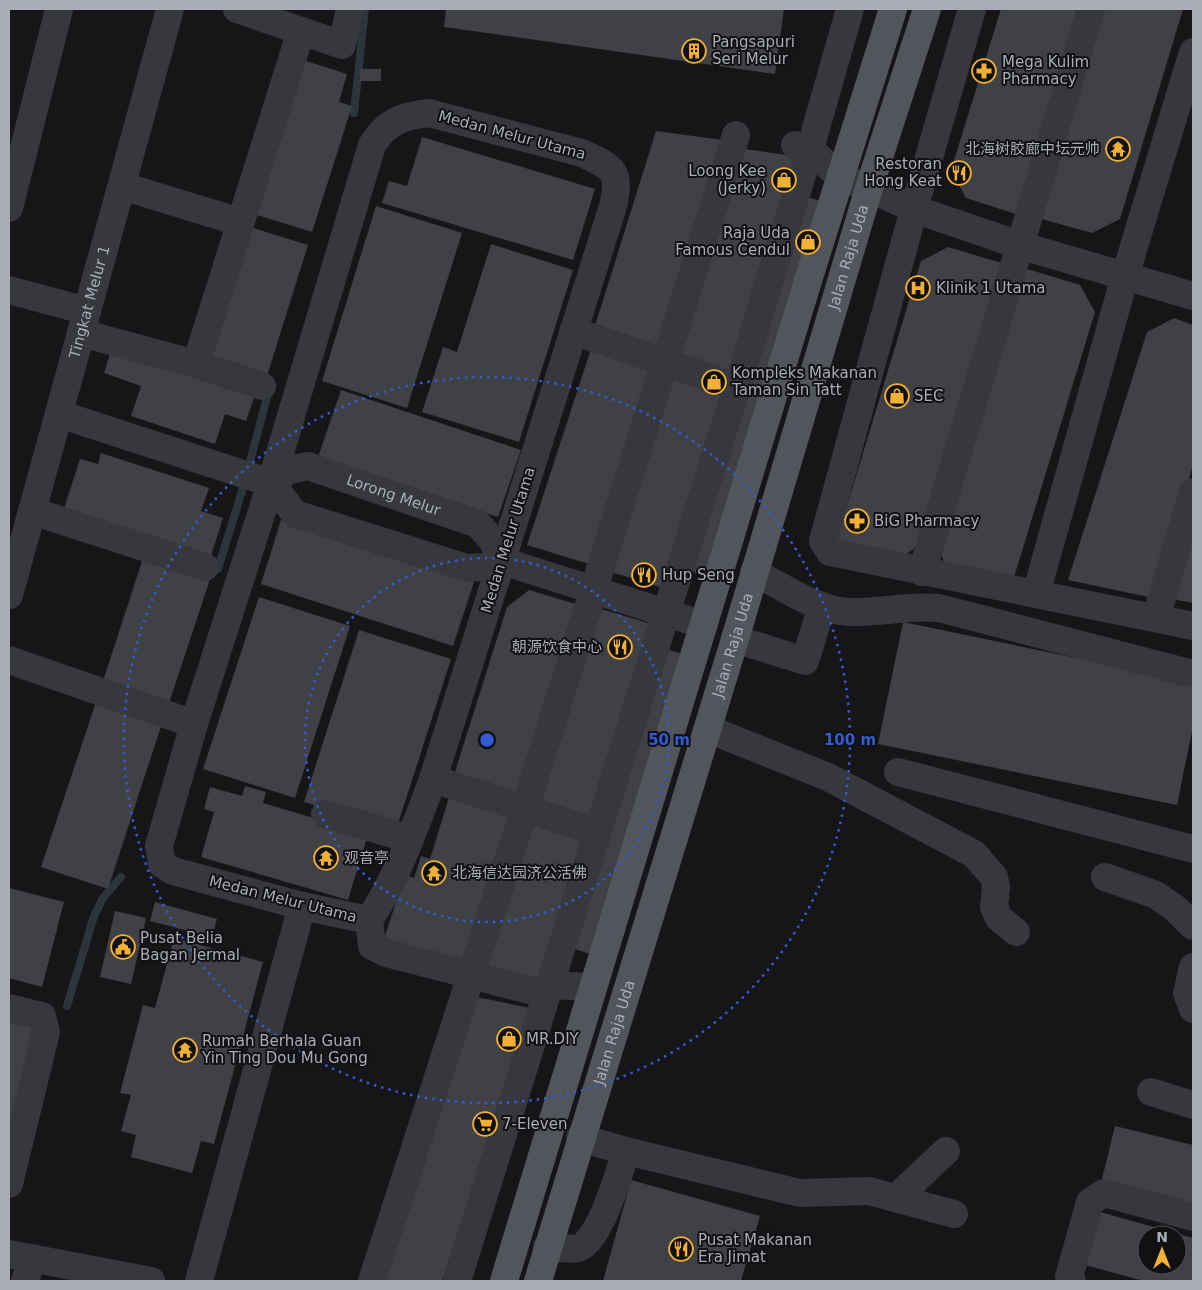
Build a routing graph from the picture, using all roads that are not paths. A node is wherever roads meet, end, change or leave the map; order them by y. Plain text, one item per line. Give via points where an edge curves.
1 (59, 9) edge
2 (170, 9) edge
3 (237, 9) edge
4 (350, 9) edge
5 (850, 9) edge
6 (927, 9) edge
7 (972, 9) edge
8 (1091, 9) edge
9 (891, 11) edge
10 (301, 31) junction
11 (1193, 52) edge
12 (736, 135) dead end
13 (803, 147) junction
14 (839, 176) junction
15 (122, 186) junction
16 (869, 188) junction
17 (9, 208) edge
18 (914, 209) junction
19 (240, 222) junction
20 (1019, 245) junction
21 (1124, 276) junction
22 (9, 290) edge
23 (1193, 296) edge
24 (84, 322) junction
25 (573, 331) junction
26 (665, 362) junction
27 (196, 364) junction
28 (262, 386) dead end
29 (737, 387) junction
30 (59, 414) junction
31 (255, 478) junction
32 (1193, 492) edge
33 (32, 511) junction
34 (502, 561) junction
35 (206, 567) dead end
36 (754, 572) junction
37 (922, 572) junction
38 (593, 589) junction
39 (1036, 594) junction
40 (9, 595) edge
41 (822, 606) junction
42 (665, 612) junction
43 (1156, 618) junction
44 (704, 625) junction
45 (1193, 626) edge
46 (735, 639) junction
47 (9, 660) edge
48 (1193, 674) edge
49 (194, 724) junction
50 (708, 729) junction
51 (898, 772) dead end
52 (433, 780) junction
53 (525, 809) junction
54 (324, 814) dead end
55 (597, 832) junction
56 (410, 839) junction
57 (1193, 849) edge
58 (1105, 877) dead end
59 (302, 906) junction
60 (369, 920) junction
61 (1193, 926) edge
62 (1016, 932) dead end
63 (1193, 967) edge
64 (470, 975) junction
65 (592, 987) junction
66 (547, 990) junction
67 (9, 1008) edge
68 (1193, 1009) edge
69 (1152, 1092) dead end
70 (1193, 1105) edge
71 (580, 1138) junction
72 (626, 1151) junction
73 (946, 1151) dead end
74 (9, 1184) edge
75 (896, 1198) junction
76 (954, 1214) dead end
77 (1193, 1217) edge
78 (547, 1247) junction
79 (22, 1264) edge
80 (151, 1281) edge
81 (199, 1281) edge
82 (372, 1281) edge
83 (457, 1281) edge
84 (504, 1281) edge
85 (538, 1281) edge
86 (1072, 1281) edge

1 - 17 street
2 - 15 street, Tingkat Melur 1
3 - 10 street
4 - 10 street via 342,45
5 - 13 street
6 - 16 main road, Jalan Raja Uda
7 - 18 street
8 - 20 street
9 - 14 main road
10 - 19 street
11 - 21 street
12 - 26 street
13 - 14 street
13 - 29 street
14 - 16 street
14 - 44 main road
15 - 19 street
15 - 24 street, Tingkat Melur 1
16 - 18 street
16 - 36 main road, Jalan Raja Uda
18 - 20 street
18 - 37 street via 823,540 830,552
19 - 27 street
20 - 21 street
20 - 37 street
21 - 23 street
21 - 39 street
22 - 24 street
24 - 27 street
24 - 30 street, Tingkat Melur 1
25 - 26 street
25 - 31 street, Medan Melur Utama via 613,206 618,185 614,173 582,153 447,116 429,112 397,121 382,129 372,145
25 - 34 street, Medan Melur Utama
26 - 29 street
26 - 38 street
27 - 28 street
29 - 42 street
30 - 31 street
30 - 33 street, Tingkat Melur 1
31 - 34 street via 295,514 467,568 485,567
31 - 34 street, Lorong Melur via 308,466 478,524 492,540
31 - 49 street, Medan Melur Utama
32 - 43 street
33 - 35 street
33 - 40 street, Tingkat Melur 1
34 - 38 street
34 - 52 street, Medan Melur Utama
36 - 41 street
36 - 46 main road, Jalan Raja Uda
37 - 39 street
38 - 42 street
38 - 53 street
39 - 43 street
41 - 46 street via 805,661
41 - 48 street via 848,612 917,606 939,608
42 - 44 street
42 - 55 street
43 - 45 street
44 - 65 main road
46 - 50 main road, Jalan Raja Uda
47 - 49 street
49 - 59 street, Medan Melur Utama via 159,846 162,864 173,871
50 - 62 street via 828,778 974,854 994,877 994,907 999,918
50 - 71 main road, Jalan Raja Uda
51 - 57 street
52 - 53 street
52 - 56 street, Medan Melur Utama
53 - 55 street
53 - 64 street
54 - 56 street
55 - 66 street
56 - 60 street, Medan Melur Utama via 380,904
58 - 61 street via 1156,895
59 - 60 street, Medan Melur Utama
59 - 81 street
60 - 64 street via 372,946
63 - 68 street via 1187,994
64 - 66 street
64 - 82 street
65 - 66 street
65 - 84 main road
66 - 83 street
67 - 74 street via 42,1016 46,1032
69 - 70 street
71 - 72 street
71 - 78 main road, Jalan Raja Uda
72 - 75 street via 800,1193 869,1191
72 - 78 street via 592,1238 579,1248
73 - 75 street
75 - 76 street
77 - 86 street via 1104,1193 1090,1202 1069,1277
78 - 85 main road, Jalan Raja Uda
79 - 80 street

